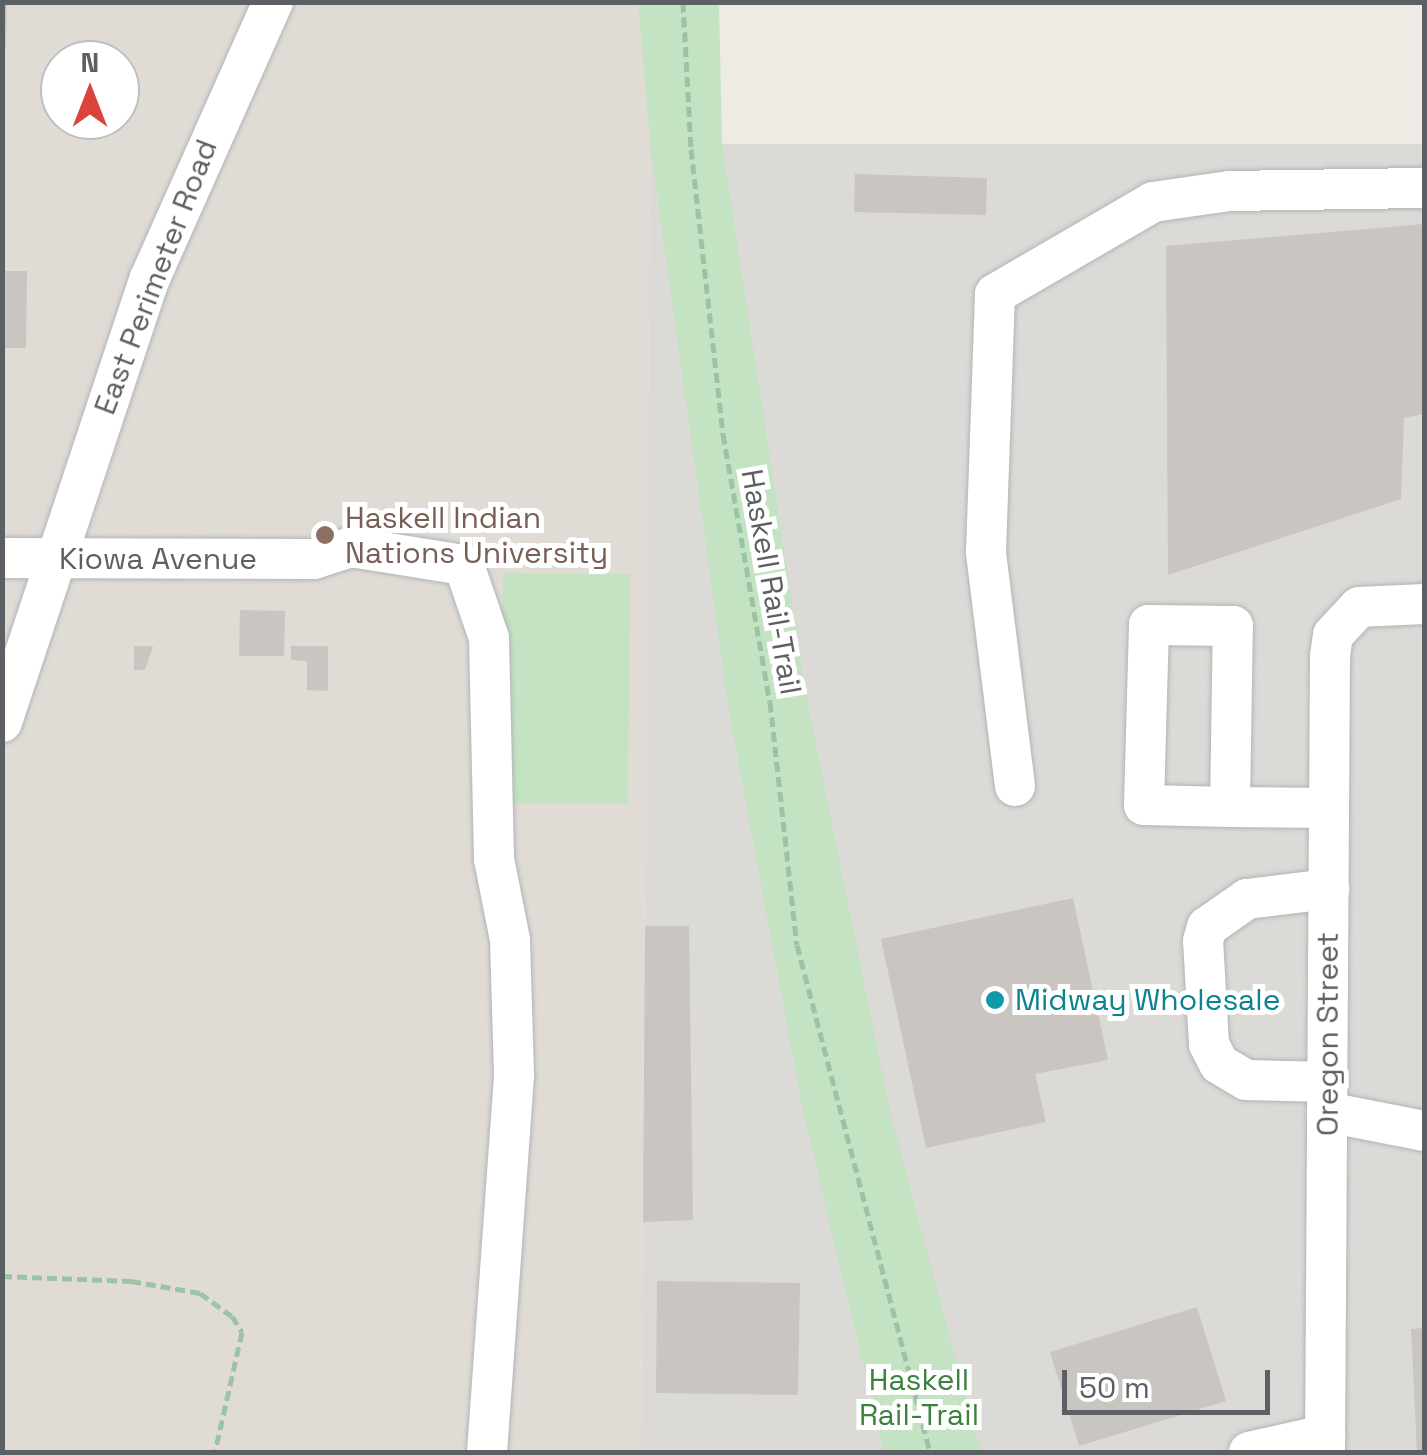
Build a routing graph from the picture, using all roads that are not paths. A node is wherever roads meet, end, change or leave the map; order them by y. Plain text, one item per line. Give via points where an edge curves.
1 (272, 2) edge
2 (1424, 188) edge
3 (2, 558) edge
4 (56, 558) junction
5 (1424, 604) edge
6 (2, 722) edge
7 (1015, 786) dead end
8 (1230, 808) junction
9 (1329, 808) junction
10 (1328, 889) junction
11 (1327, 1097) junction
12 (1424, 1130) edge
13 (1325, 1444) edge
14 (487, 1452) edge
15 (1248, 1452) edge

1 - 4 street, East Perimeter Road via 150,278
2 - 7 street via 1230,190 1153,202 995,294 986,552
3 - 4 street, Kiowa Avenue
4 - 6 street, East Perimeter Road
4 - 14 street, Kiowa Avenue via 314,559 351,546 464,564 489,638 494,859 510,940 514,1076
5 - 9 street, Oregon Street via 1379,603 1344,618 1330,656
8 - 8 street via 1233,626 1149,624 1144,805
8 - 9 street
9 - 10 street, Oregon Street
10 - 11 street, Oregon Street
10 - 11 street via 1247,899 1207,927 1203,941 1209,1044 1219,1064 1246,1080
11 - 12 street
11 - 13 street, Oregon Street
13 - 15 street

